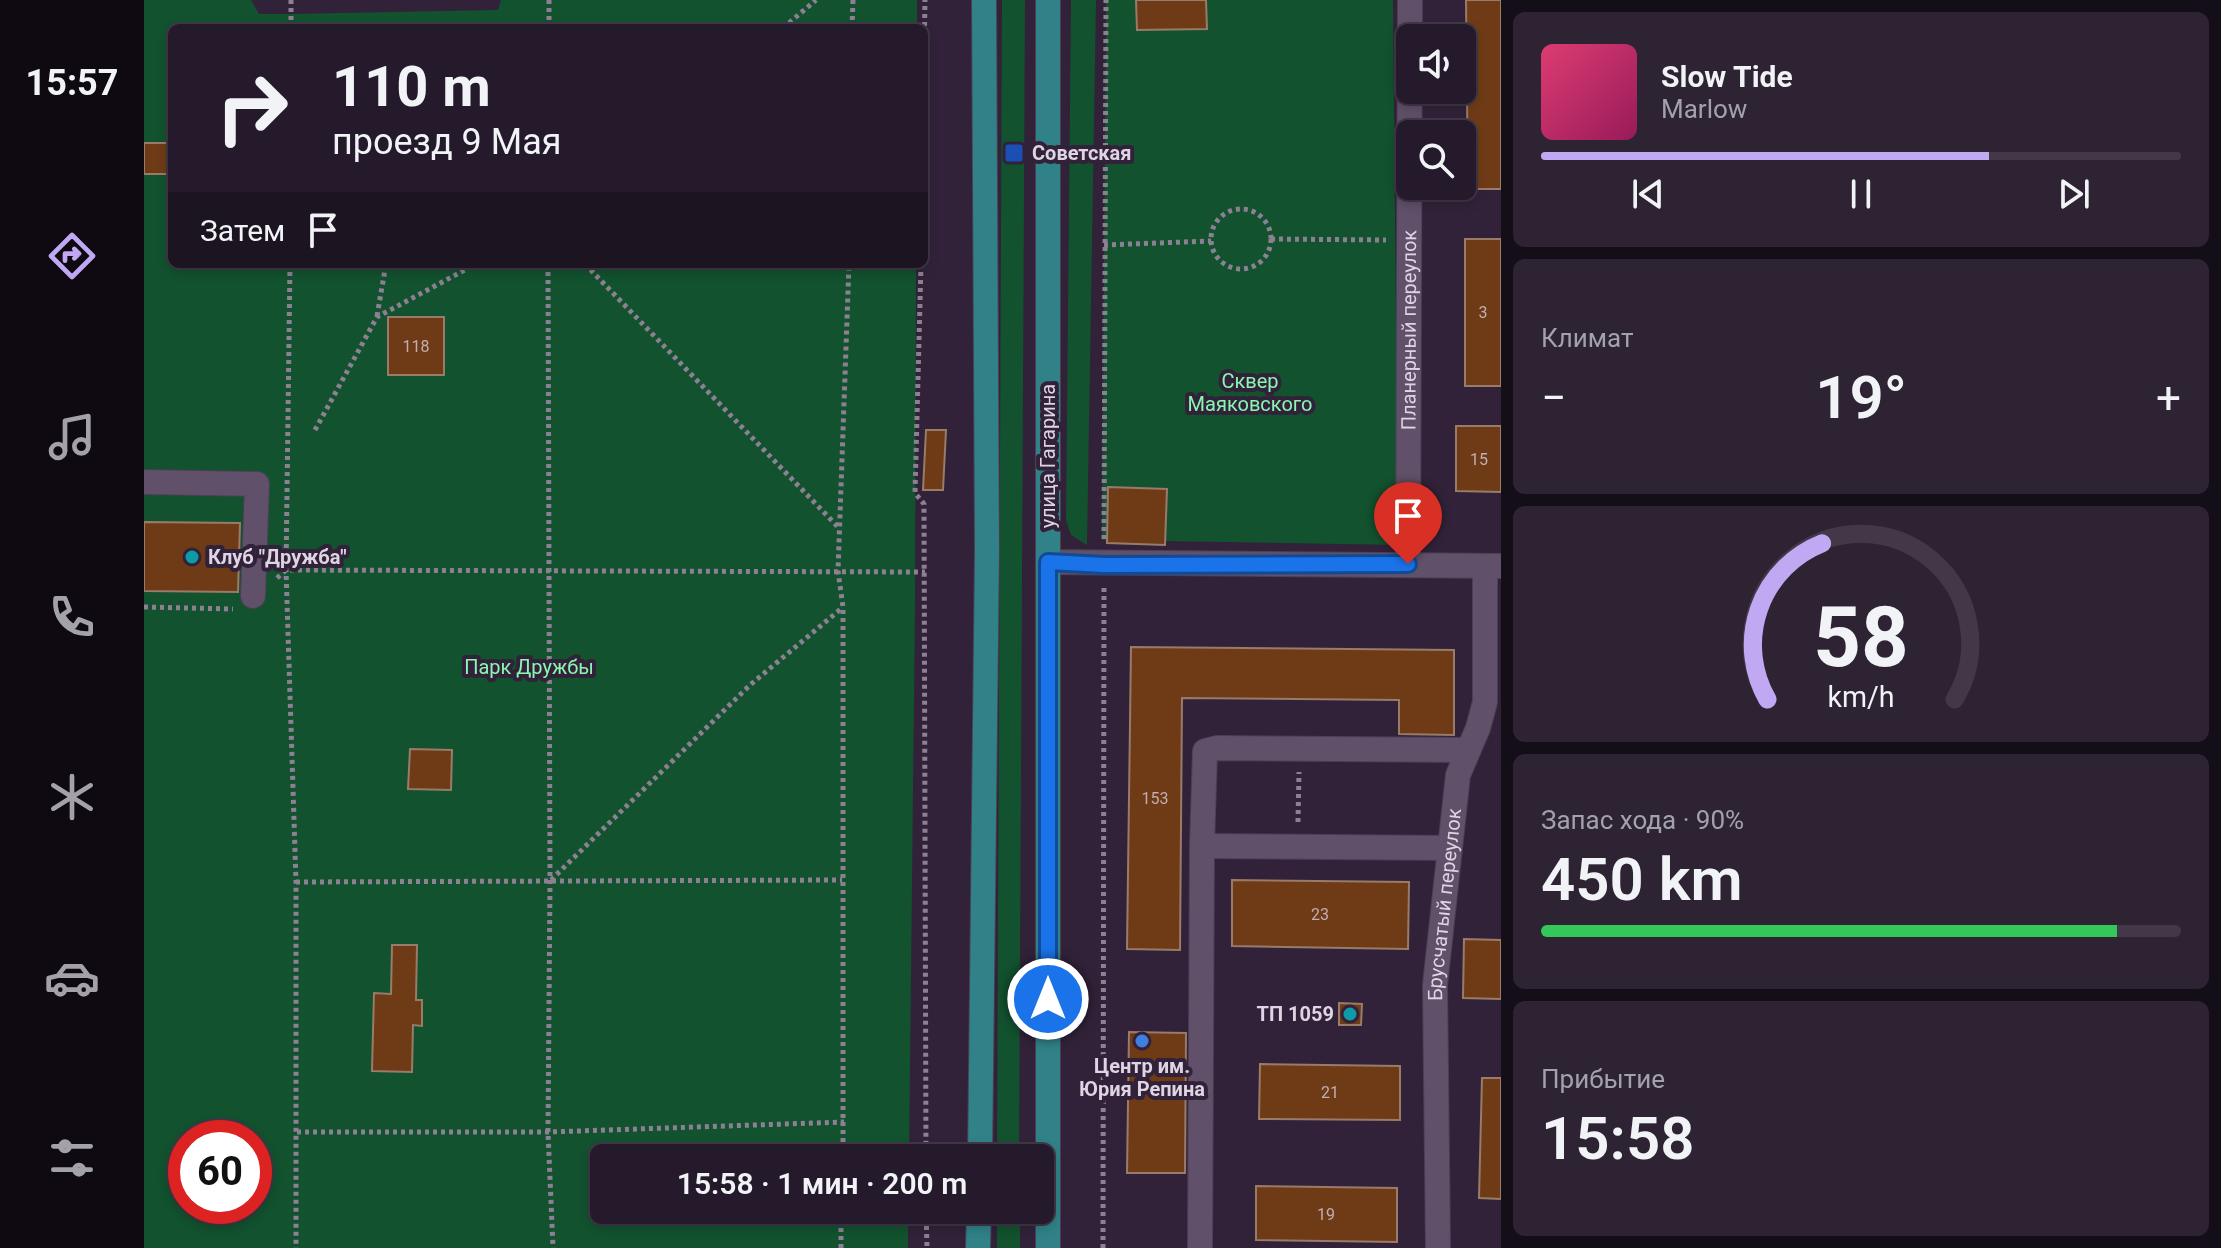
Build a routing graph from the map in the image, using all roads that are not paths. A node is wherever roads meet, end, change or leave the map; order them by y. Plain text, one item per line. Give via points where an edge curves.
1 (984, 0) edge
2 (1048, 0) edge
3 (1410, 0) edge
4 (144, 482) edge
5 (1048, 562) junction
6 (1408, 564) junction
7 (1493, 566) edge
8 (253, 596) road end
9 (1467, 750) junction
10 (1202, 846) junction
11 (1450, 848) junction
12 (980, 1144) edge
13 (979, 1224) edge
14 (978, 1248) edge
15 (1048, 1248) edge
16 (1200, 1248) edge
17 (1438, 1248) edge

1 - 12 main road via 987,551
2 - 5 main road, улица Гагарина
3 - 6 street, Планерный переулок
4 - 8 street via 257,484
5 - 6 street
5 - 15 main road, улица Гагарина
6 - 7 street
7 - 9 street, Брусчатый переулок via 1483,713
9 - 10 street via 1205,751
9 - 11 street, Брусчатый переулок via 1456,786
10 - 11 street
10 - 16 street
11 - 17 street, Брусчатый переулок via 1435,985
13 - 14 main road

